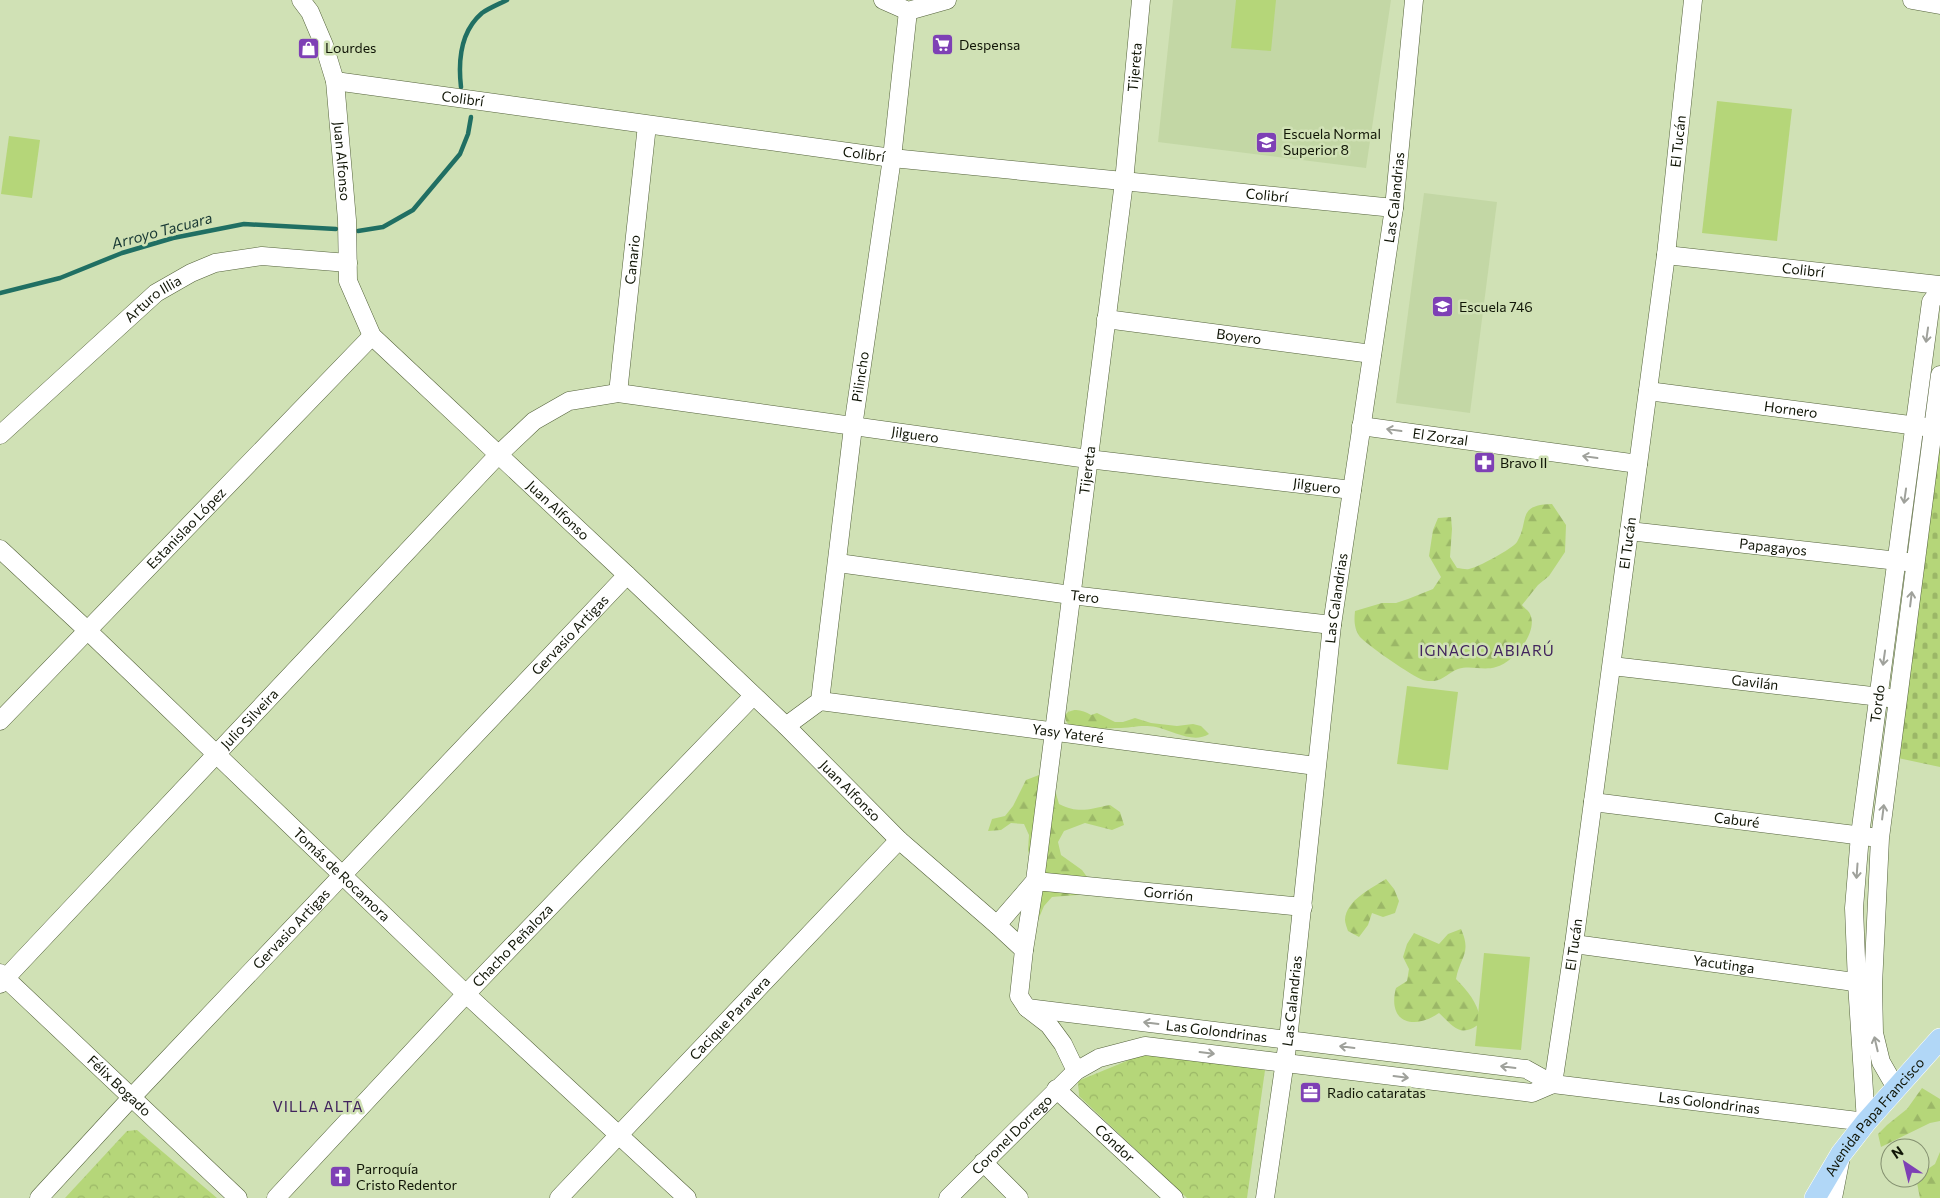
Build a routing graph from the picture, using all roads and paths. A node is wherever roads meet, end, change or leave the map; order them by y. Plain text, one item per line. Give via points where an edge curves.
1 (301, 0) edge
2 (883, 0) edge
3 (947, 0) edge
4 (1141, 0) edge
5 (1414, 0) edge
6 (1694, 0) edge
7 (1912, 0) edge
8 (1940, 5) edge
9 (908, 12) junction
10 (335, 81) junction
11 (647, 125) junction
12 (892, 158) junction
13 (1124, 182) junction
14 (1394, 208) junction
15 (1666, 255) junction
16 (348, 263) junction
17 (1940, 285) edge
18 (1940, 290) edge
19 (1106, 319) junction
20 (372, 336) junction
21 (1372, 354) junction
22 (1940, 375) edge
23 (1648, 391) junction
24 (618, 394) junction
25 (1915, 425) junction
26 (1361, 426) junction
27 (853, 427) junction
28 (1933, 428) junction
29 (0, 435) edge
30 (498, 455) junction
31 (1088, 459) junction
32 (1638, 464) junction
33 (1352, 490) junction
34 (1629, 531) junction
35 (0, 549) edge
36 (1897, 560) junction
37 (838, 563) junction
38 (1916, 563) junction
39 (627, 575) junction
40 (1071, 595) junction
41 (1332, 624) junction
42 (87, 630) junction
43 (1612, 666) junction
44 (753, 696) junction
45 (1878, 697) junction
46 (1898, 699) junction
47 (820, 701) junction
48 (0, 721) edge
49 (786, 726) junction
50 (1054, 731) junction
51 (217, 756) junction
52 (1316, 766) junction
53 (1593, 802) junction
54 (1860, 835) junction
55 (1880, 838) junction
56 (899, 840) junction
57 (343, 877) junction
58 (1035, 881) junction
59 (1303, 907) junction
60 (997, 925) junction
61 (1574, 944) junction
62 (1024, 950) junction
63 (2, 978) edge
64 (1865, 984) junction
65 (466, 994) junction
66 (1027, 1008) junction
67 (1940, 1039) edge
68 (1288, 1040) junction
69 (1283, 1062) junction
70 (1076, 1071) junction
71 (1553, 1084) junction
72 (1896, 1088) junction
73 (1056, 1089) junction
74 (131, 1098) junction
75 (1866, 1122) junction
76 (620, 1135) junction
77 (1841, 1154) junction
78 (983, 1162) junction
79 (39, 1198) edge
80 (238, 1198) edge
81 (276, 1198) edge
82 (559, 1198) edge
83 (686, 1198) edge
84 (948, 1198) edge
85 (1019, 1198) edge
86 (1174, 1198) edge
87 (1265, 1198) edge
88 (1815, 1198) edge
89 (1832, 1198) edge

1 - 10 street, Juan Alfonso via 310,12 324,45
2 - 9 street
3 - 9 street
4 - 13 street, Tijereta
5 - 14 street, Las Calandrias
6 - 15 street, El Tucán
7 - 8 street
9 - 12 street, Pilincho
10 - 11 street, Colibrí
10 - 16 street, Juan Alfonso
11 - 12 street, Colibrí
11 - 24 street, Canario
12 - 13 street, Colibrí
12 - 27 street, Pilincho
13 - 14 street, Colibrí
13 - 19 street, Tijereta
14 - 21 street, Las Calandrias
15 - 17 street, Colibrí
15 - 23 street, El Tucán
16 - 20 street, Juan Alfonso via 348,281
16 - 29 street, Arturo Illia via 262,256 215,263 191,273 156,293
18 -> 25 street, Tordo via 1931,302
19 - 21 street, Boyero
19 - 31 street, Tijereta
20 - 30 street, Juan Alfonso
20 - 42 street, Estanislao López
21 - 26 street, Las Calandrias
22 - 28 street, Tordo
23 - 25 street, Hornero
23 - 32 street, El Tucán
24 - 27 street, Jilguero
24 - 30 street, Jilguero via 569,401 534,421
25 - 28 street, Hornero
25 -> 36 street, Tordo
32 -> 26 street, El Zorzal
26 - 33 street, Las Calandrias
27 - 31 street, Jilguero
27 - 37 street, Pilincho
28 - 38 street, Tordo
30 - 39 street, Juan Alfonso
30 - 51 street, Julio Silveira
31 - 33 street, Jilguero
31 - 40 street, Tijereta
32 - 34 street, El Tucán
33 - 41 street, Las Calandrias
34 - 36 street, Papagayos
34 - 43 street, El Tucán
35 - 42 street, Tomás de Rocamora
36 - 38 street, Papagayos
36 -> 45 street, Tordo
37 - 40 street, Tero
37 - 47 street, Pilincho
46 -> 38 street, Tordo
39 - 44 street, Juan Alfonso
39 - 57 street, Gervasio Artigas
40 - 41 street, Tero
40 - 50 street, Tijereta
41 - 52 street, Las Calandrias
42 - 48 street, Estanislao López
42 - 51 street, Tomás de Rocamora
43 - 45 street, Gavilán
43 - 53 street, El Tucán
44 - 49 street, Juan Alfonso
44 - 65 street, Chacho Peñaloza
45 - 46 street, Gavilán
45 - 54 street, Tordo
55 -> 46 street, Tordo
47 - 49 street
47 - 50 street, Yasy Yateré
49 - 56 street, Juan Alfonso
50 - 52 street, Yasy Yateré
50 - 58 street, Tijereta
51 - 57 street, Tomás de Rocamora
51 - 63 street, Julio Silveira
52 - 59 street, Las Calandrias
53 - 54 street, Caburé
53 - 61 street, El Tucán
54 - 55 street, Caburé
54 -> 64 street, Tordo via 1854,908
55 - 64 street, Tordo
56 - 60 street, Juan Alfonso
56 - 76 street, Cacique Paravera
57 - 65 street, Tomás de Rocamora
57 - 74 street, Gervasio Artigas
58 - 59 street, Gorrión
58 - 60 street
58 - 62 street, Tijereta
59 - 68 street, Las Calandrias
60 - 62 street, Juan Alfonso
61 - 64 street, Yacutinga
61 - 71 street, El Tucán
62 - 66 street, Tijereta via 1019,996
63 - 74 street, Félix Bogado
72 -> 64 street, Tordo via 1881,1062
64 - 75 street, Tordo
65 - 76 street, Tomás de Rocamora
65 - 81 street, Chacho Peñaloza
68 -> 66 street, Las Golondrinas
66 - 70 street via 1049,1024
67 - 72 main road, Avenida Papa Francisco
68 - 69 street, Las Calandrias
71 -> 68 street, Las Golondrinas via 1526,1069
70 -> 69 street, Las Golondrinas via 1098,1058 1145,1046
69 -> 71 street, Las Golondrinas via 1532,1093
69 - 87 street, Las Calandrias
70 - 73 street, Coronel Dorrego
71 - 75 street, Las Golondrinas
72 - 75 main road, Avenida Papa Francisco
73 - 78 street, Coronel Dorrego
73 - 86 street, Cóndor
74 - 79 street, Gervasio Artigas
74 - 80 street, Félix Bogado
75 - 77 main road, Avenida Papa Francisco
76 - 82 street, Cacique Paravera
76 - 83 street, Tomás de Rocamora
77 - 88 main road, Avenida Papa Francisco
77 - 89 street
78 - 84 street, Coronel Dorrego
78 - 85 street

